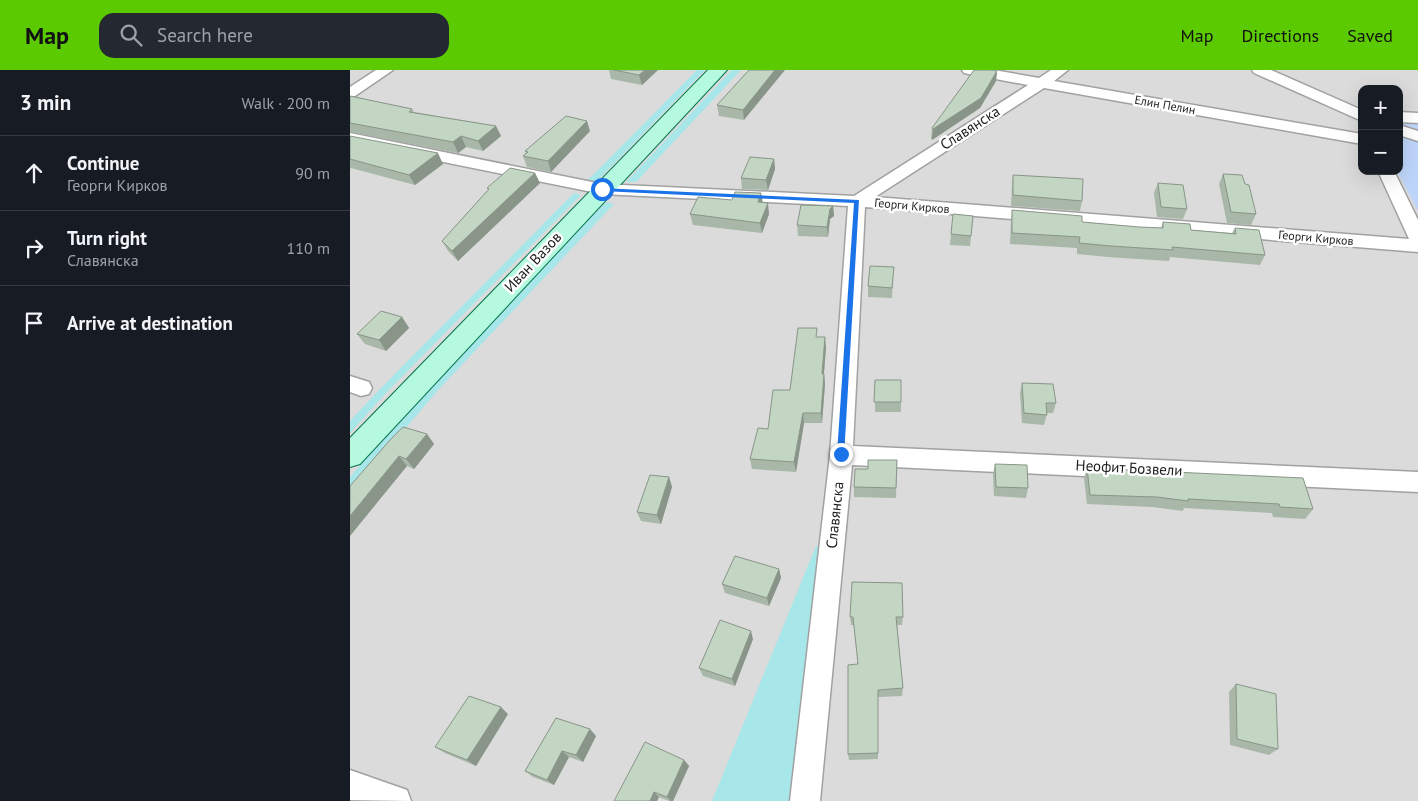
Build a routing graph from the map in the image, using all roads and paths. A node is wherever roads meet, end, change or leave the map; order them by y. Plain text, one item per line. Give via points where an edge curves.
1 (386, 70) edge
2 (718, 70) edge
3 (969, 70) edge
4 (1060, 70) edge
5 (1259, 70) edge
6 (1040, 83) junction
7 (350, 93) edge
8 (1358, 114) edge
9 (1403, 117) edge
10 (1418, 118) edge
11 (1403, 131) edge
12 (1418, 136) edge
13 (350, 138) edge
14 (1358, 138) edge
15 (1388, 175) edge
16 (602, 189) junction
17 (857, 201) junction
18 (1418, 240) edge
19 (1418, 246) edge
20 (841, 454) junction
21 (350, 456) edge
22 (1418, 482) edge
23 (350, 785) edge
24 (396, 801) edge
25 (805, 801) edge

1 - 7 street
2 - 16 street, Иван Вазов
3 - 6 street, Елин Пелин
4 - 6 street, Славянска
5 - 8 street
6 - 14 street, Елин Пелин
6 - 17 street, Славянска
9 - 10 street
11 - 12 street
13 - 16 street, Георги Кирков
15 - 18 street
16 - 17 street, Георги Кирков
16 - 21 street, Иван Вазов
17 - 19 street, Георги Кирков
17 - 20 street, Славянска
20 - 22 street, Неофит Бозвели
20 - 25 street, Славянска
23 - 24 street

